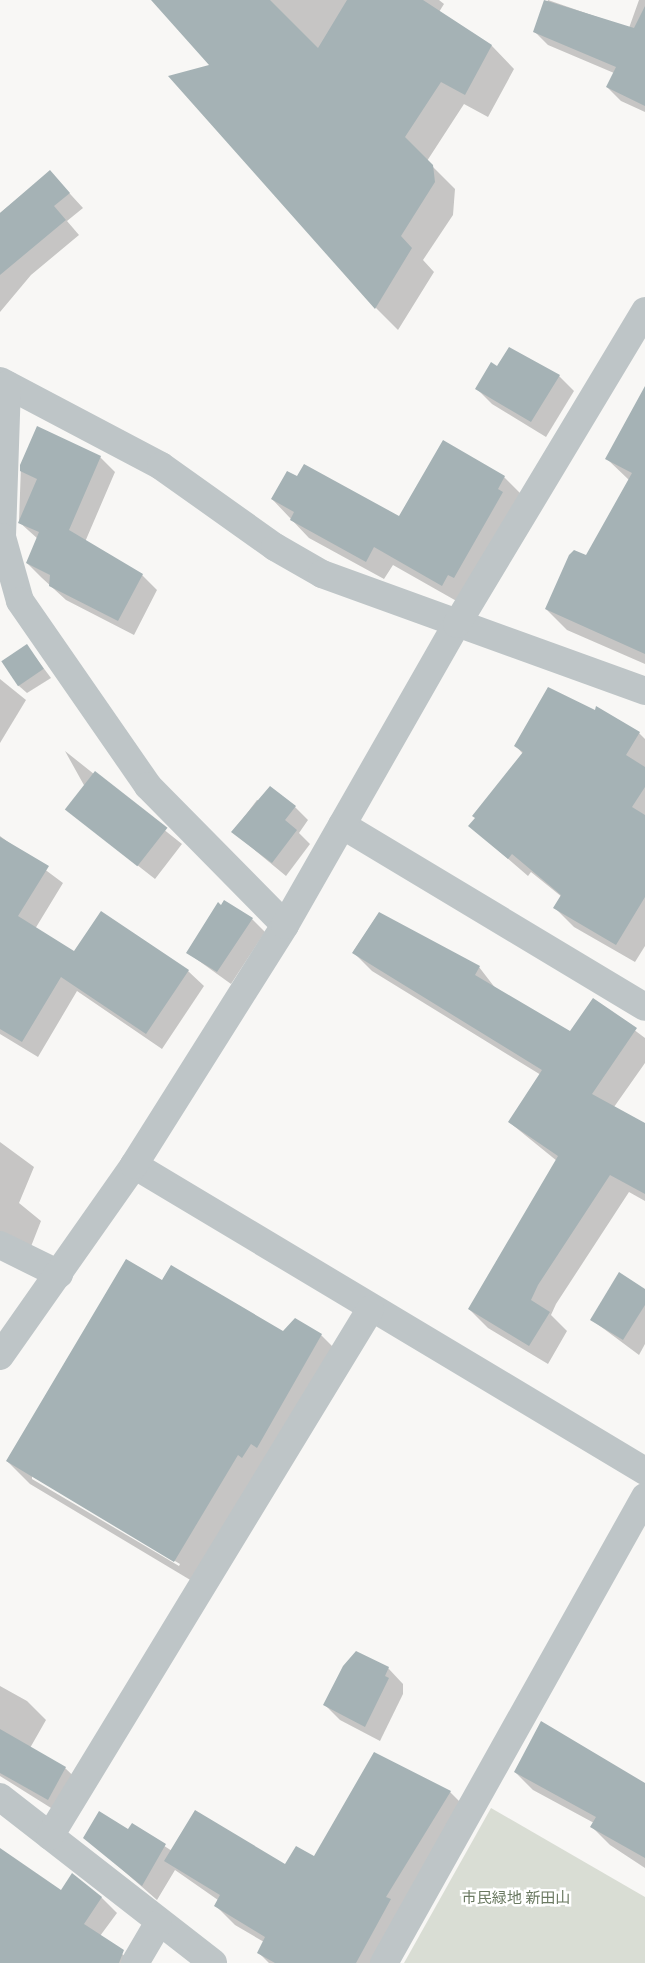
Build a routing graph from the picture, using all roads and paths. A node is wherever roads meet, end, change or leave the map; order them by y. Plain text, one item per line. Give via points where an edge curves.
1 (645, 311) edge
2 (3, 383) edge
3 (457, 624) junction
4 (645, 691) edge
5 (342, 825) junction
6 (285, 925) junction
7 (645, 1007) edge
8 (134, 1165) junction
9 (0, 1245) edge
10 (59, 1274) junction
11 (370, 1310) junction
12 (0, 1356) edge
13 (645, 1471) edge
14 (645, 1496) edge
15 (0, 1798) edge
16 (50, 1836) junction
17 (158, 1924) junction
18 (135, 1963) edge
19 (213, 1963) edge
20 (384, 1963) edge

1 - 3 street
2 - 3 street via 161,466 275,547 322,574
2 - 6 street via 2,537 20,601 148,786
3 - 4 street
3 - 5 street
5 - 6 street
5 - 7 street
6 - 8 street
8 - 10 street
8 - 11 street
9 - 10 street
10 - 12 street
11 - 13 street
11 - 16 street
14 - 20 street
15 - 16 street
16 - 17 street
17 - 18 street
17 - 19 street

